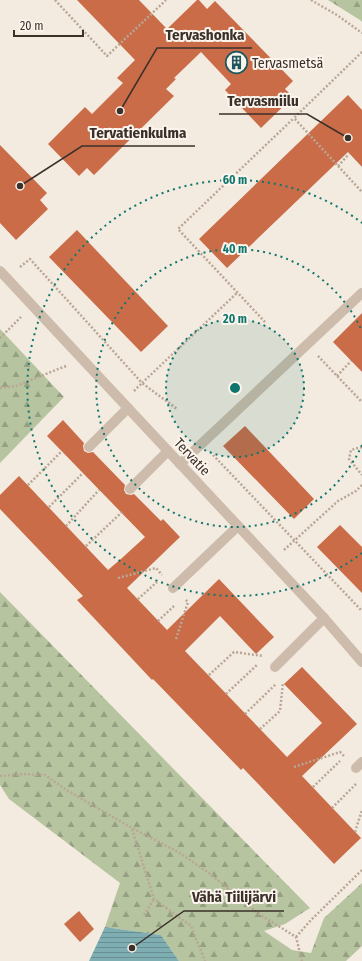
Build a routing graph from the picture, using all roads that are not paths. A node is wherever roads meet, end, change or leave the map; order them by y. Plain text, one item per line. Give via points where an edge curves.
1 (0, 271) edge
2 (362, 293) edge
3 (128, 408) junction
4 (89, 447) dead end
5 (168, 451) junction
6 (180, 464) junction
7 (130, 489) dead end
8 (238, 526) junction
9 (173, 588) dead end
10 (324, 618) junction
11 (362, 662) edge
12 (275, 667) dead end

1 - 3 street, Tervatie
2 - 6 street
3 - 4 street
3 - 5 street, Tervatie
5 - 6 street, Tervatie
5 - 7 street
6 - 8 street, Tervatie
8 - 9 street
8 - 10 street, Tervatie
10 - 11 street, Tervatie
10 - 12 street

